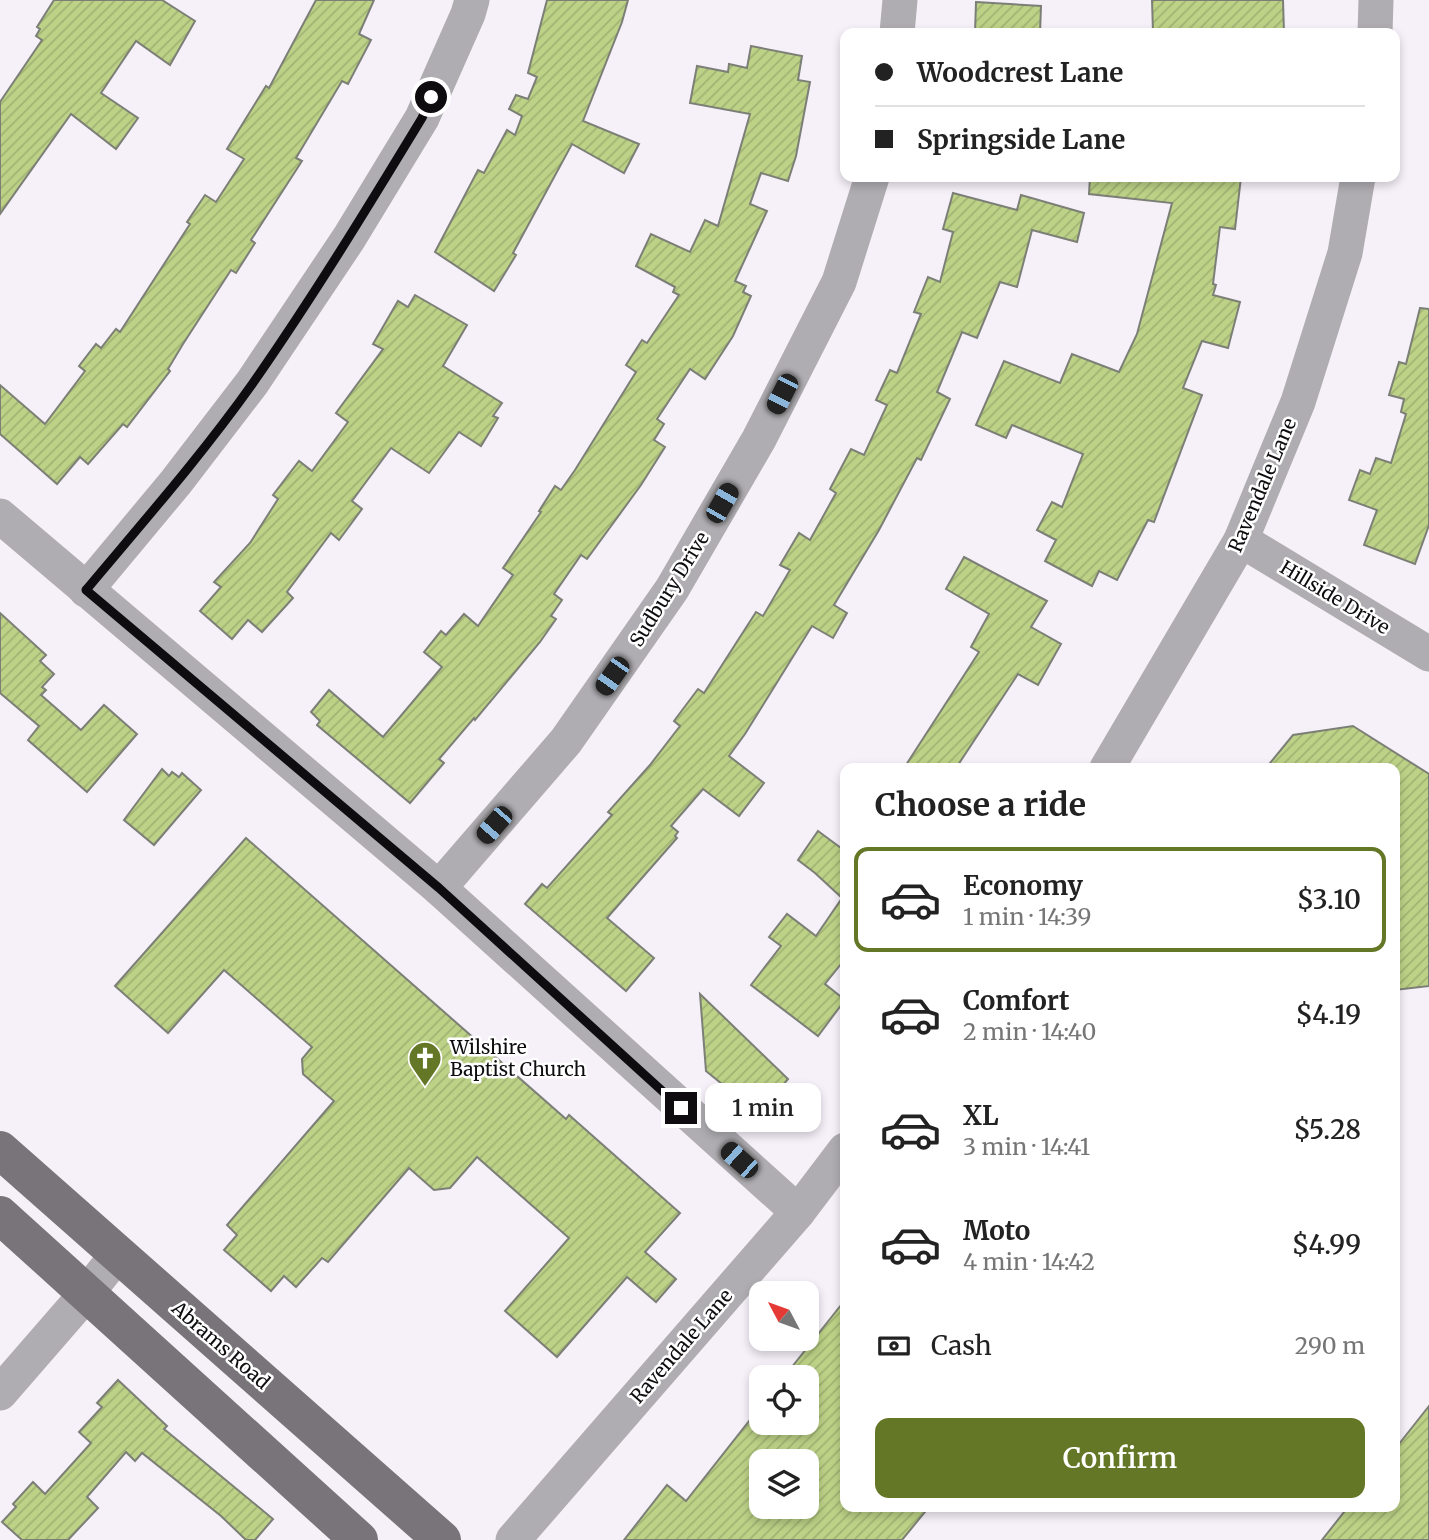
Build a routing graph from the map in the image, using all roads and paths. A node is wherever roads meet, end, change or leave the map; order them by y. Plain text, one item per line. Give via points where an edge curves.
1 (472, 0) edge
2 (900, 0) edge
3 (1376, 0) edge
4 (897, 28) edge
5 (1375, 28) edge
6 (870, 182) edge
7 (1357, 182) edge
8 (0, 516) edge
9 (1241, 540) junction
10 (86, 590) junction
11 (1429, 654) edge
12 (1110, 763) edge
13 (439, 888) junction
14 (0, 1150) edge
15 (840, 1157) edge
16 (798, 1212) junction
17 (0, 1215) edge
18 (118, 1254) junction
19 (86, 1294) junction
20 (0, 1393) edge
21 (359, 1540) edge
22 (442, 1540) edge
23 (513, 1540) edge

1 - 10 street via 422,118 349,238 253,383
2 - 4 street
3 - 5 street
6 - 13 street, Sudbury Drive via 839,282 759,439 672,589 566,741
7 - 9 street, Ravendale Lane via 1345,253 1302,390
8 - 10 street
9 - 11 street, Hillside Drive
9 - 12 street, Ravendale Lane
10 - 13 street
13 - 16 street
14 - 18 main road, Abrams Road
15 - 16 street, Ravendale Lane
16 - 23 street, Ravendale Lane
17 - 19 main road
18 - 19 street
18 - 22 main road, Abrams Road
19 - 20 street
19 - 21 main road

